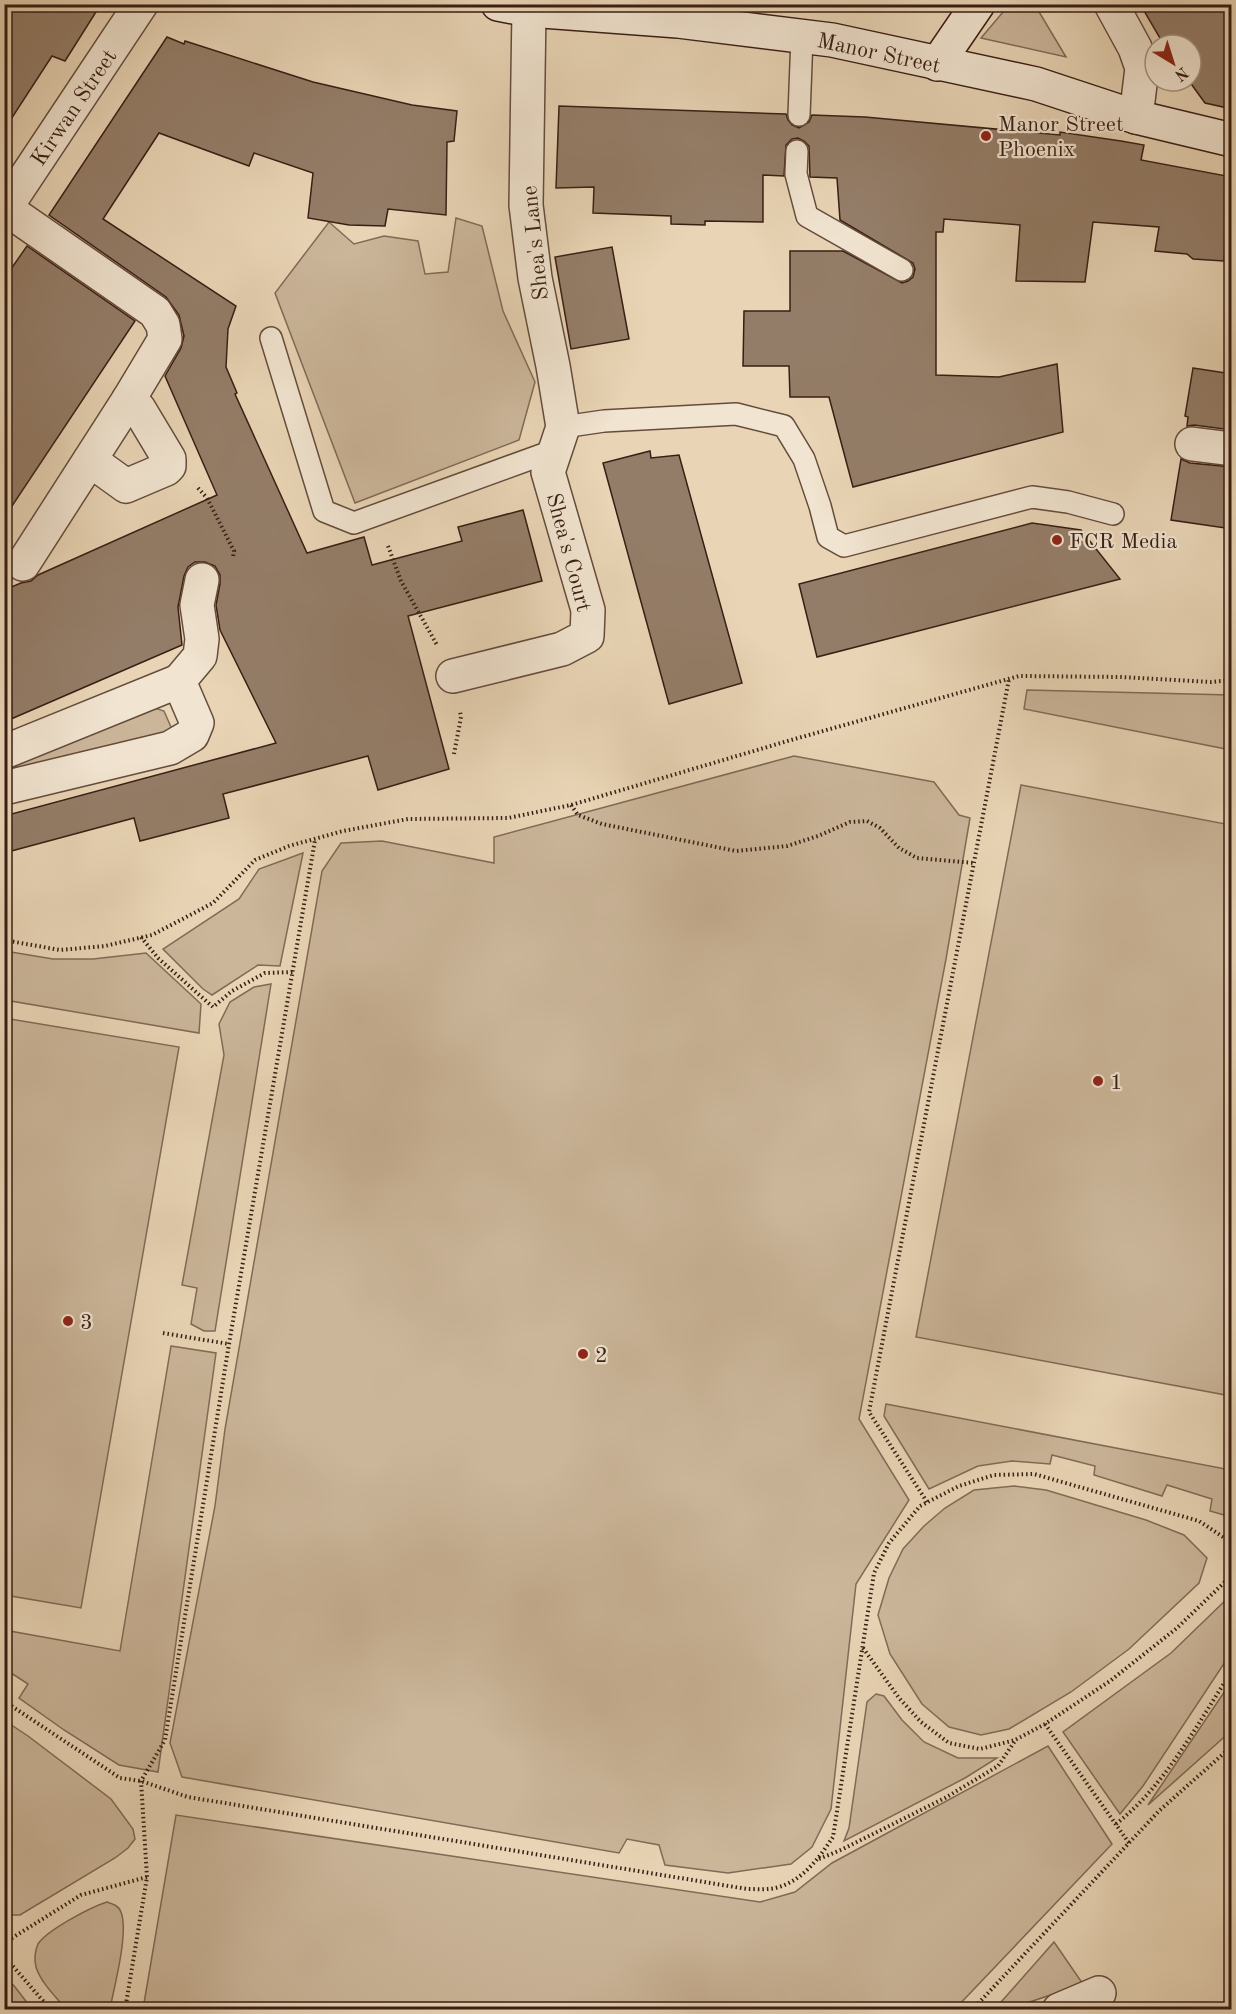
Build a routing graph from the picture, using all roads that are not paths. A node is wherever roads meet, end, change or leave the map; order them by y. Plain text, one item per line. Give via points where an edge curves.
1 (141, 4) edge
2 (498, 4) edge
3 (978, 4) edge
4 (1111, 4) edge
5 (530, 10) junction
6 (802, 37) junction
7 (938, 64) junction
8 (799, 115) dead end
9 (1136, 117) junction
10 (1232, 140) edge
11 (797, 151) dead end
12 (5, 209) edge
13 (902, 270) dead end
14 (271, 338) dead end
15 (129, 399) junction
16 (1191, 444) dead end
17 (1232, 449) edge
18 (555, 450) junction
19 (90, 460) junction
20 (1113, 514) dead end
21 (22, 564) dead end
22 (202, 580) road end
23 (453, 676) dead end
24 (179, 681) junction
25 (4, 752) edge
26 (4, 788) edge
27 (1099, 1993) dead end
28 (1059, 2010) edge

1 - 12 street, Kirwan Street
2 - 5 street, Manor Street
3 - 7 street
4 - 9 street via 1142,68
5 - 6 street, Manor Street via 678,21
5 - 18 street, Shea's Lane via 526,205
6 - 7 street, Manor Street
6 - 8 lane
7 - 9 street, Manor Street via 1036,84
9 - 10 street, Manor Street
11 - 13 lane via 796,174 807,216
12 - 15 street via 155,312 165,339
14 - 18 lane via 324,511 354,523
15 - 19 street
15 - 19 street via 169,459 169,466 126,486
16 - 17 street
18 - 20 lane via 604,420 736,414 784,426 804,459 828,537 844,546 1032,497
18 - 23 street, Shea's Court via 588,610 588,636 562,649
19 - 21 street
22 - 24 street via 197,605 200,656
24 - 25 street
24 - 26 street via 197,723 192,735 170,747
27 - 28 street

